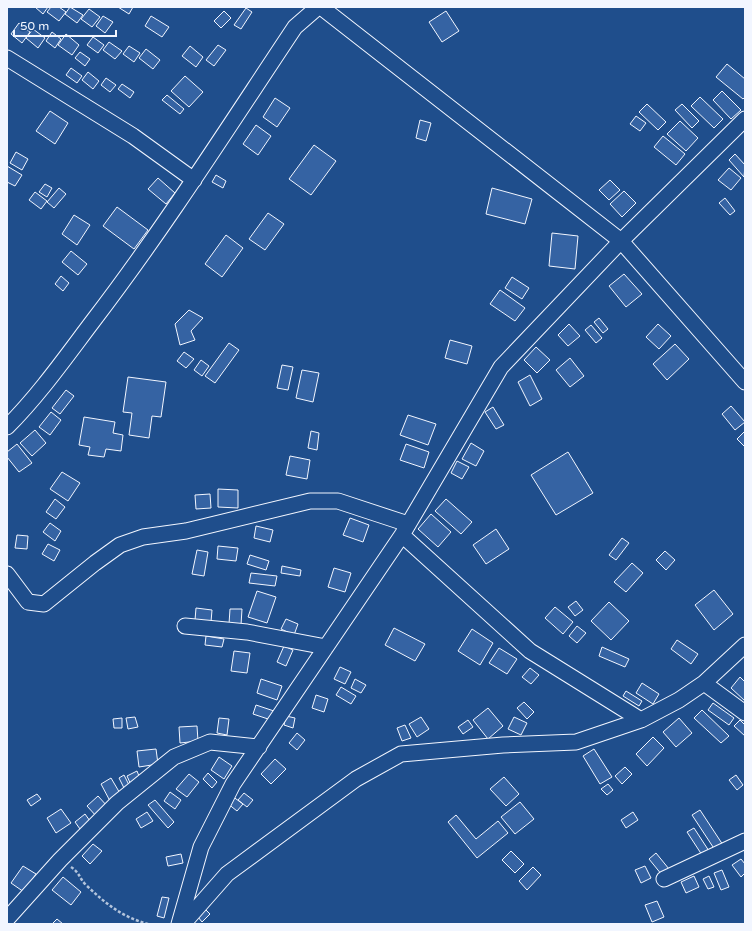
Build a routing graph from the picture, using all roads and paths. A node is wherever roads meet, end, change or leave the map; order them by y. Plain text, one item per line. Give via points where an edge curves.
1 (320, 7) edge
2 (7, 58) edge
3 (745, 119) edge
4 (194, 180) junction
5 (621, 241) junction
6 (745, 382) edge
7 (7, 427) edge
8 (405, 530) junction
9 (7, 574) edge
10 (185, 626) dead end
11 (745, 645) edge
12 (326, 647) junction
13 (704, 683) junction
14 (745, 714) edge
15 (641, 720) junction
16 (259, 747) junction
17 (745, 841) edge
18 (60, 860) junction
19 (664, 879) dead end
20 (7, 919) edge
21 (148, 924) edge
22 (179, 924) edge
23 (184, 924) edge

1 - 4 street via 295,27
1 - 5 street
2 - 4 street via 133,136
3 - 5 street
4 - 7 street via 122,284 31,402
5 - 6 street
5 - 8 street via 501,367
8 - 9 street via 338,501 310,501 194,529 143,537 120,545 44,604 28,602
8 - 12 street
8 - 15 street via 530,651
10 - 12 street via 247,632
11 - 13 street
12 - 16 street
13 - 14 street
13 - 15 street
15 - 23 street via 576,742 503,745 402,754 356,779 227,874
16 - 18 street via 210,742 174,757 117,803
16 - 22 street via 233,784 201,847
17 - 19 street
18 - 20 street
18 - 21 path via 78,871 84,884 119,913

